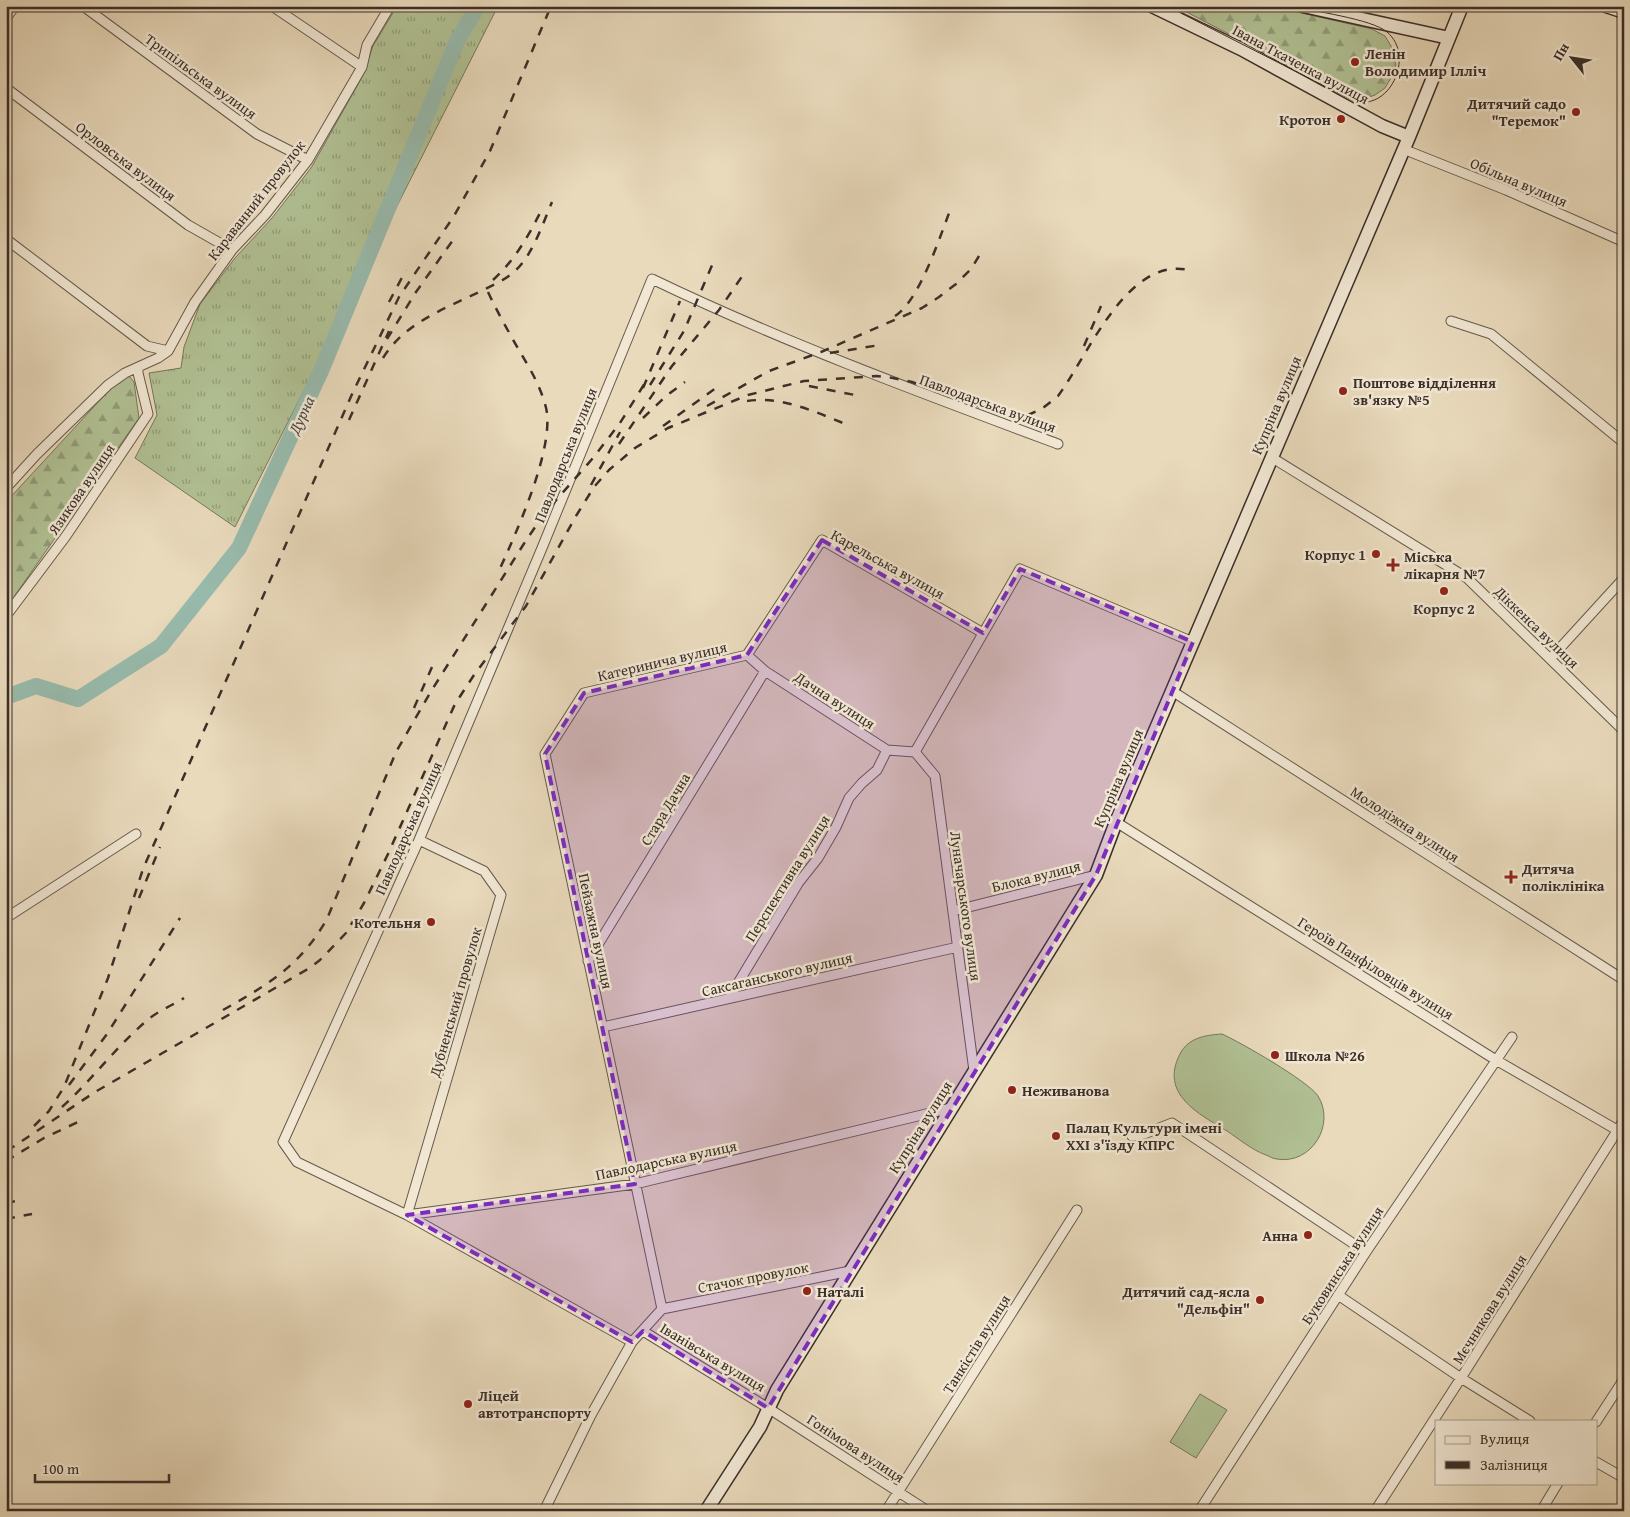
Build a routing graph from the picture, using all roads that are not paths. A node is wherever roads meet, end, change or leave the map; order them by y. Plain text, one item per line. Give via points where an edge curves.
1 (15, 6) edge
2 (83, 6) edge
3 (272, 6) edge
4 (390, 6) edge
5 (1152, 6) edge
6 (1303, 6) edge
7 (1462, 6) edge
8 (1606, 6) edge
9 (1624, 12) edge
10 (6, 18) edge
11 (1449, 38) junction
12 (362, 67) junction
13 (6, 88) edge
14 (1409, 137) junction
15 (1403, 149) junction
16 (308, 160) junction
17 (6, 239) edge
18 (1624, 242) edge
19 (232, 250) junction
20 (1451, 321) dead end
21 (168, 351) junction
22 (138, 368) junction
23 (1624, 443) edge
24 (1058, 444) dead end
25 (1271, 457) junction
26 (6, 488) edge
27 (1624, 578) edge
28 (6, 616) edge
29 (982, 633) junction
30 (1193, 642) junction
31 (747, 655) junction
32 (1550, 659) junction
33 (765, 671) junction
34 (1172, 691) junction
35 (584, 693) joint
36 (1624, 732) edge
37 (887, 750) junction
38 (915, 752) junction
39 (1116, 822) junction
40 (136, 834) dead end
41 (419, 840) junction
42 (1096, 875) junction
43 (953, 911) junction
44 (6, 918) edge
45 (958, 947) junction
46 (588, 961) junction
47 (1624, 980) edge
48 (730, 998) junction
49 (603, 1027) junction
50 (1512, 1037) dead end
51 (1496, 1060) junction
52 (974, 1072) junction
53 (951, 1108) junction
54 (1624, 1120) edge
55 (1620, 1132) edge
56 (1132, 1136) dead end
57 (635, 1184) junction
58 (1077, 1210) dead end
59 (407, 1215) junction
60 (1366, 1252) junction
61 (850, 1271) junction
62 (1338, 1295) junction
63 (662, 1309) junction
64 (643, 1331) junction
65 (632, 1342) junction
66 (1461, 1378) junction
67 (1624, 1379) edge
68 (768, 1408) junction
69 (1528, 1420) edge
70 (1597, 1420) edge
71 (1598, 1463) edge
72 (1624, 1478) edge
73 (1557, 1484) edge
74 (898, 1492) junction
75 (544, 1511) edge
76 (706, 1511) edge
77 (886, 1511) edge
78 (928, 1511) edge
79 (1199, 1511) edge
80 (1375, 1511) edge
81 (1541, 1511) edge

1 - 10 street
2 - 16 street, Трипільська вулиця via 257,134
3 - 12 street
4 - 12 street, Караванний провулок via 368,45
5 - 14 main road, Івана Ткаченка вулиця
6 - 11 main road
7 - 11 main road, Купріна вулиця
8 - 9 main road
11 - 14 main road, Купріна вулиця
12 - 16 street, Караванний провулок
13 - 19 street, Орловська вулиця via 188,226
14 - 15 main road, Купріна вулиця
15 - 18 street, Обільна вулиця
15 - 25 main road, Купріна вулиця
16 - 19 street, Караванний провулок
17 - 21 street via 147,346
19 - 21 street, Караванний провулок via 195,302
20 - 23 street via 1492,334
21 - 22 street
22 - 26 street via 124,373 108,385
22 - 28 street, Язикова вулиця via 148,414 66,536
24 - 41 street, Павлодарська вулиця via 877,376 652,279
25 - 30 main road, Купріна вулиця
25 - 32 street, Діккенса вулиця via 1467,578
27 - 32 street
29 - 30 street via 1020,569
29 - 31 street, Карельська вулиця via 822,540
29 - 38 street
30 - 34 main road, Купріна вулиця
31 - 33 street, Дачна вулиця
31 - 35 street, Катеринича вулиця
32 - 36 street, Діккенса вулиця
33 - 37 street, Дачна вулиця
33 - 46 street, Стара Дачна
34 - 39 main road, Купріна вулиця
34 - 47 street, Молодіжна вулиця
35 - 46 street, Пейзажна вулиця via 545,754
37 - 38 street, Дачна вулиця
37 - 48 street, Перспективна вулиця via 877,770 849,798 818,858 799,882
38 - 43 street, Луначарського вулиця via 935,776
39 - 42 main road, Купріна вулиця
39 - 51 street, Героїв Панфіловців вулиця
40 - 44 street
41 - 59 street, Дубненський провулок via 484,871 501,895
41 - 59 street, Павлодарська вулиця via 283,1142 297,1162
42 - 43 street, Блока вулиця
42 - 52 main road, Купріна вулиця
43 - 45 street, Луначарського вулиця
45 - 48 street, Саксаганського вулиця
45 - 52 street, Луначарського вулиця
46 - 49 street, Пейзажна вулиця
48 - 49 street, Саксаганського вулиця
49 - 57 street, Пейзажна вулиця
50 - 51 street, Буковинська вулиця
51 - 55 street, Героїв Панфіловців вулиця
51 - 60 street, Буковинська вулиця
52 - 53 main road, Купріна вулиця
53 - 57 street, Павлодарська вулиця
53 - 61 main road, Купріна вулиця
54 - 55 street, Мєчникова вулиця
55 - 66 street, Мєчникова вулиця
56 - 60 street via 1172,1123
57 - 59 street, Павлодарська вулиця
57 - 63 street, Іванівська вулиця
58 - 74 street, Танкістів вулиця
59 - 65 street
60 - 62 street, Буковинська вулиця
61 - 63 street, Стачок провулок
61 - 68 main road, Купріна вулиця
62 - 66 street
62 - 79 street, Буковинська вулиця
63 - 64 street, Іванівська вулиця
64 - 65 street, Іванівська вулиця
64 - 68 street, Іванівська вулиця
65 - 75 street, Іванівська вулиця via 591,1415
66 - 69 street
66 - 80 street, Мєчникова вулиця
67 - 70 street
68 - 74 street, Гонімова вулиця
68 - 76 main road, Купріна вулиця via 760,1427
71 - 72 street
73 - 81 street
74 - 77 street, Танкістів вулиця
74 - 78 street, Гонімова вулиця

